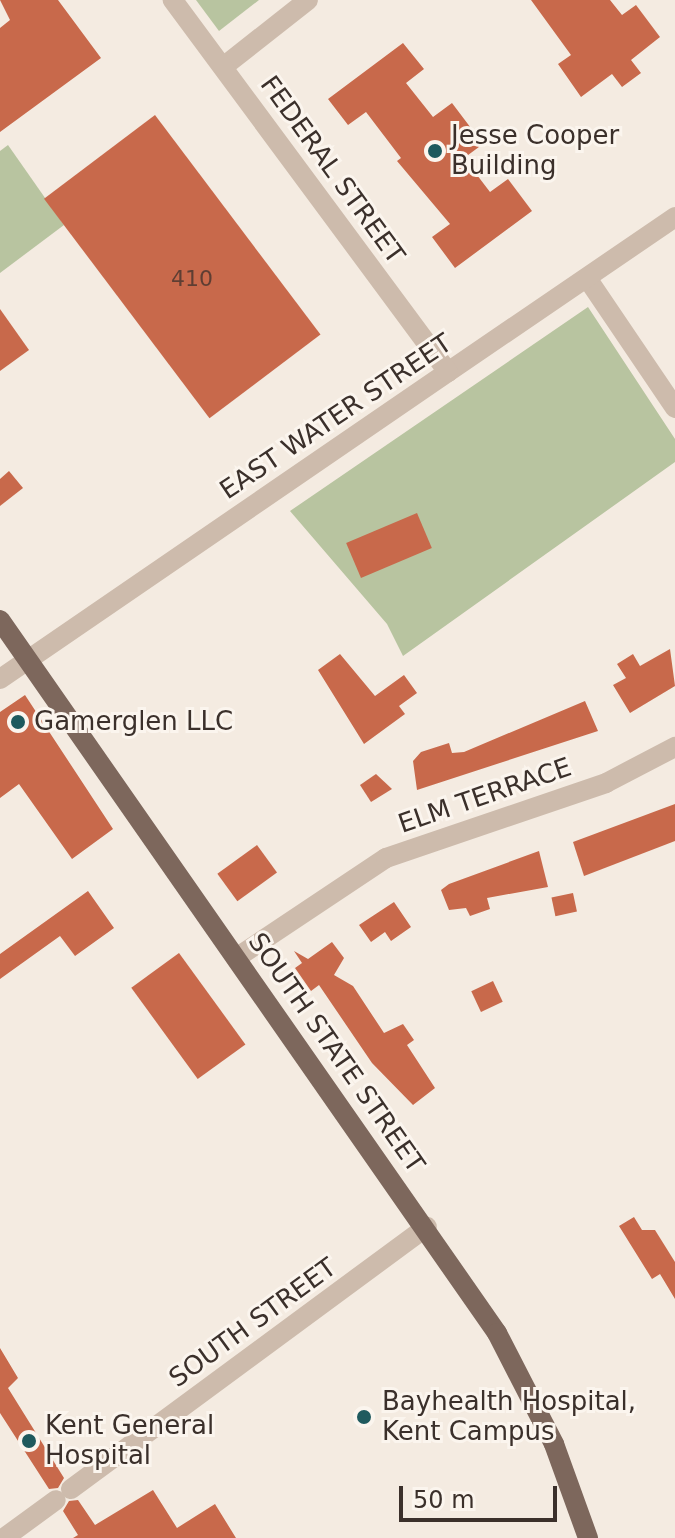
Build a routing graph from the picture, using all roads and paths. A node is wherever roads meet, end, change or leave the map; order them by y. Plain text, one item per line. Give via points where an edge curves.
1 (173, 0) edge
2 (308, 0) edge
3 (223, 67) junction
4 (675, 217) edge
5 (587, 278) junction
6 (448, 372) junction
7 (675, 408) edge
8 (0, 620) edge
9 (28, 660) junction
10 (0, 679) edge
11 (675, 747) edge
12 (236, 958) junction
13 (427, 1227) junction
14 (4, 1538) edge
15 (588, 1538) edge

1 - 3 street, FEDERAL STREET
2 - 3 street
3 - 6 street, FEDERAL STREET
4 - 5 street, EAST WATER STREET
5 - 6 street, EAST WATER STREET
5 - 7 street
6 - 9 street, EAST WATER STREET
8 - 9 main road, SOUTH STATE STREET
9 - 10 street, EAST WATER STREET
9 - 12 main road, SOUTH STATE STREET
11 - 12 street, ELM TERRACE via 606,783 386,858
12 - 13 main road, SOUTH STATE STREET
13 - 14 street, SOUTH STREET
13 - 15 main road, SOUTH STATE STREET via 529,1391

